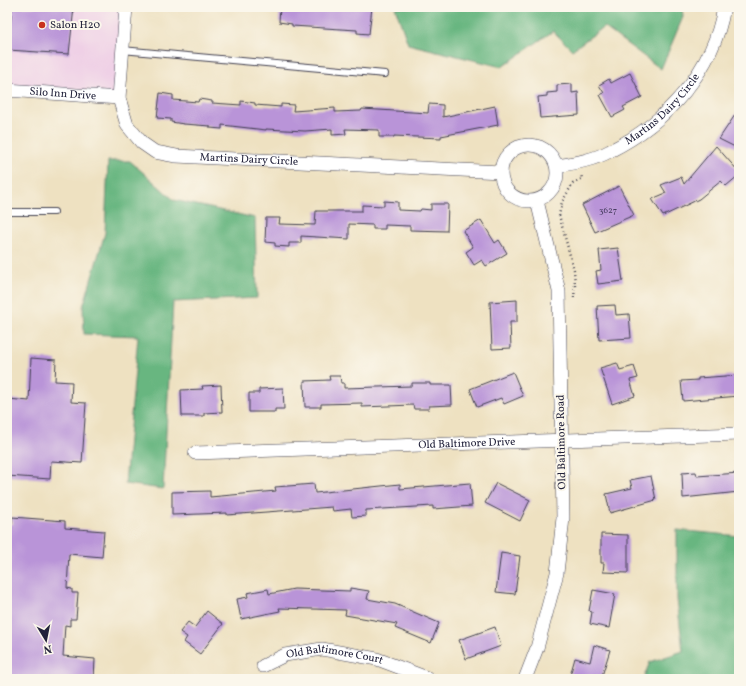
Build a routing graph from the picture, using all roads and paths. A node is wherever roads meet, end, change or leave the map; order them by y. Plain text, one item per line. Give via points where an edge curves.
1 (8, 7) edge
2 (126, 7) edge
3 (724, 7) edge
4 (7, 13) edge
5 (122, 50) junction
6 (385, 74) dead end
7 (7, 90) edge
8 (119, 98) junction
9 (573, 163) junction
10 (557, 166) junction
11 (501, 172) junction
12 (537, 201) junction
13 (7, 212) edge
14 (54, 212) dead end
15 (574, 304) dead end
16 (739, 434) edge
17 (562, 441) junction
18 (195, 453) dead end
19 (262, 666) dead end
20 (430, 679) edge
21 (525, 679) edge

1 - 4 path
2 - 5 street, Martins Dairy Circle
3 - 9 street, Martins Dairy Circle via 721,26 707,59 681,96 641,132 610,152
5 - 6 lane
5 - 8 street, Martins Dairy Circle
7 - 8 street, Silo Inn Drive
8 - 11 street, Martins Dairy Circle via 127,125 142,143 156,152 176,156
9 - 10 street, Martins Dairy Circle
9 - 15 path via 582,179 573,183 562,202 559,215 574,270
10 - 11 street via 552,156 543,148 531,145 519,147 509,153 503,161
10 - 12 street via 558,177 554,189
11 - 12 street via 503,185 511,195 524,202
12 - 17 street, Old Baltimore Road via 558,291
13 - 14 lane
16 - 17 street, Old Baltimore Drive
17 - 18 street, Old Baltimore Drive
17 - 21 street, Old Baltimore Road via 563,518 557,573 537,648
19 - 20 street, Old Baltimore Court via 285,655 322,649 377,659

